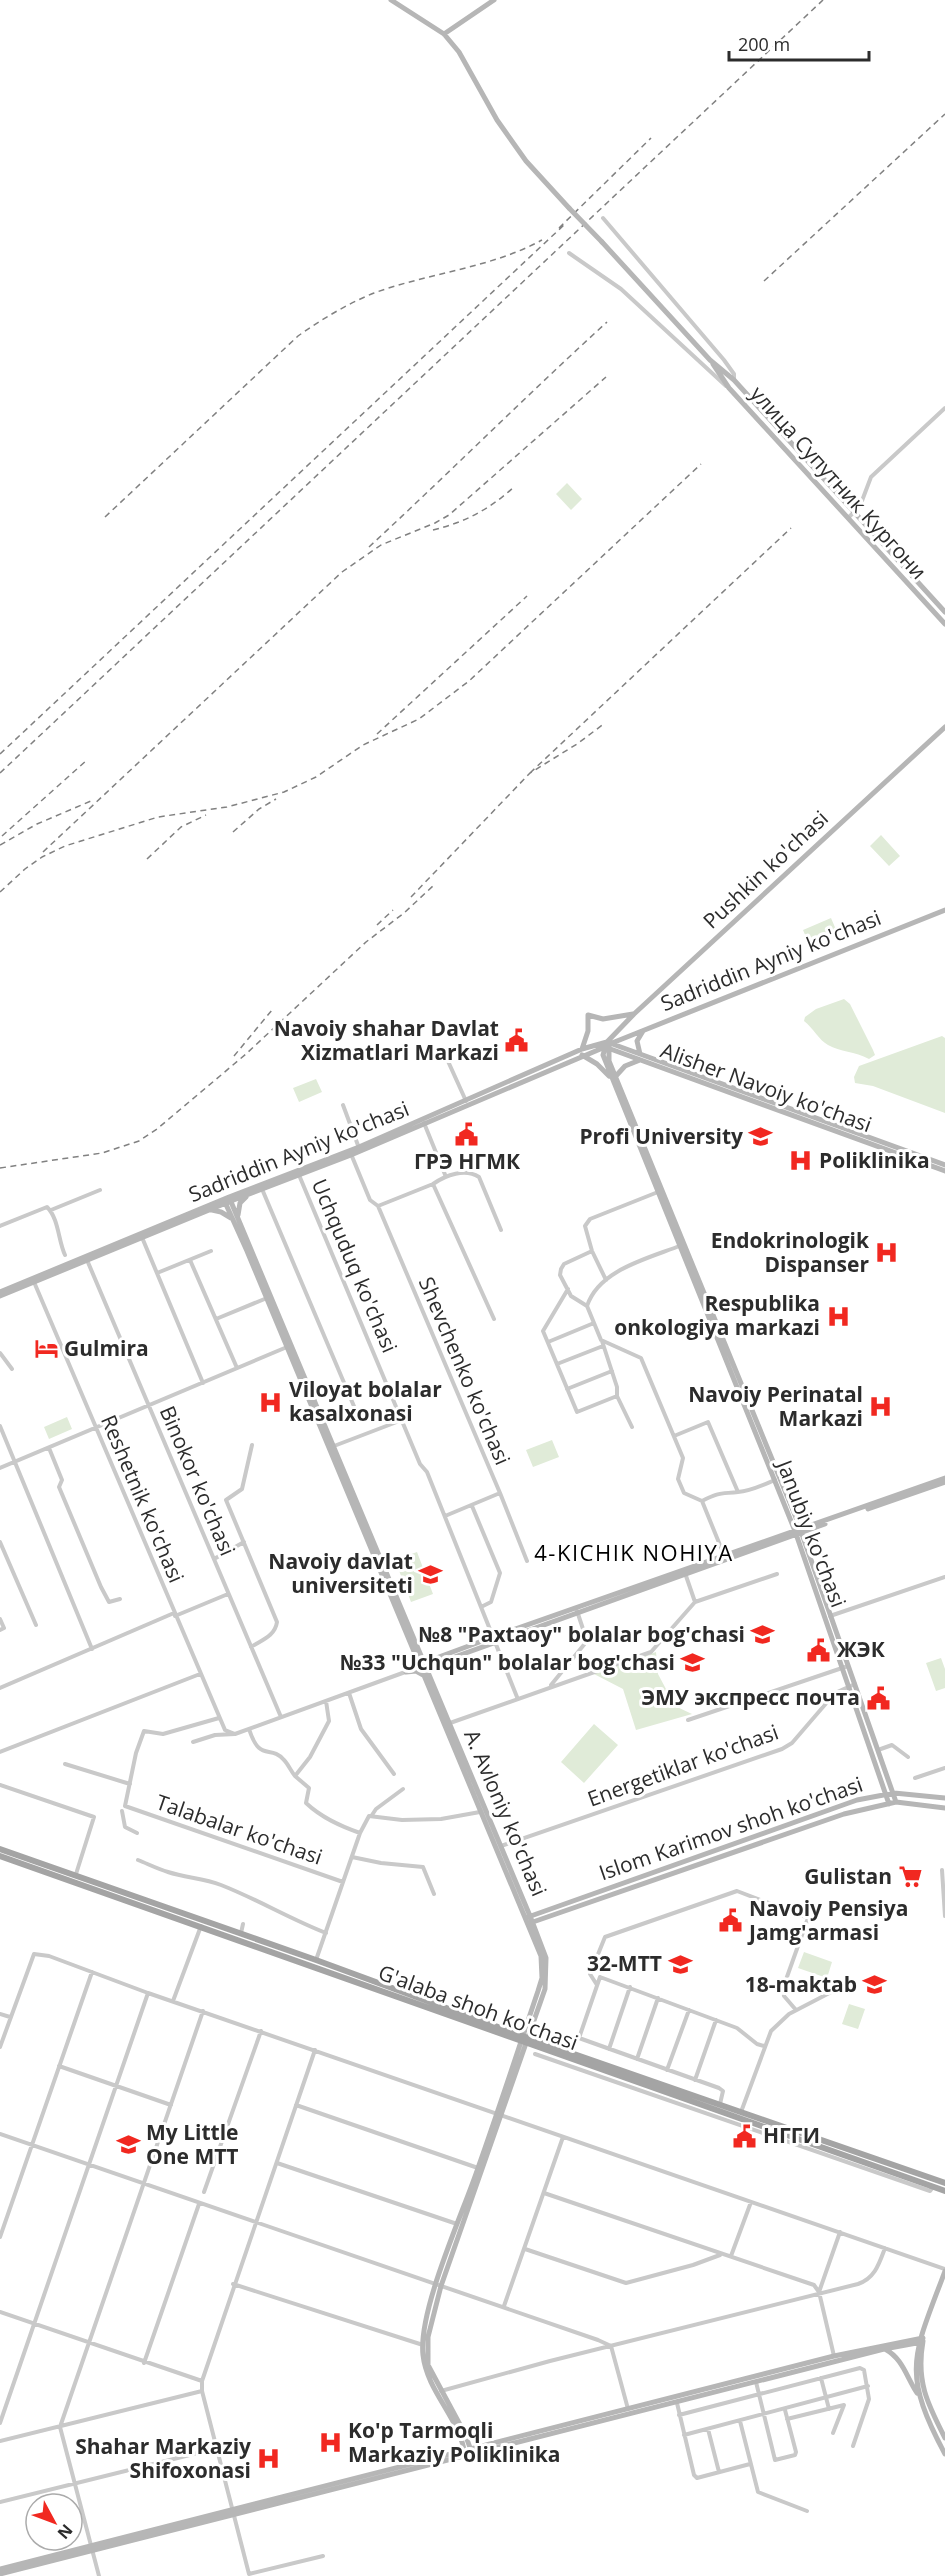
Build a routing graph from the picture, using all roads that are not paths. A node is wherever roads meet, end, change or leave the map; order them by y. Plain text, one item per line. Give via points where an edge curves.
1 (392, 0) edge
2 (494, 0) edge
3 (444, 34) junction
4 (603, 218) dead end
5 (569, 253) dead end
6 (710, 360) junction
7 (734, 380) junction
8 (729, 388) junction
9 (945, 408) edge
10 (854, 513) junction
11 (848, 518) junction
12 (945, 612) edge
13 (945, 624) edge
14 (945, 727) edge
15 (945, 910) edge
16 (634, 1014) junction
17 (644, 1030) junction
18 (610, 1044) junction
19 (582, 1052) junction
20 (641, 1057) junction
21 (447, 1059) dead end
22 (613, 1077) junction
23 (467, 1102) junction
24 (343, 1105) dead end
25 (423, 1121) junction
26 (360, 1149) junction
27 (350, 1153) junction
28 (945, 1165) edge
29 (945, 1171) edge
30 (298, 1174) junction
31 (446, 1177) junction
32 (433, 1184) junction
33 (262, 1187) junction
34 (100, 1190) dead end
35 (660, 1191) junction
36 (247, 1195) junction
37 (227, 1200) junction
38 (378, 1206) junction
39 (210, 1210) junction
40 (51, 1211) junction
41 (235, 1218) junction
42 (0, 1226) edge
43 (501, 1230) dead end
44 (142, 1236) junction
45 (682, 1245) junction
46 (211, 1251) dead end
47 (592, 1251) junction
48 (65, 1255) dead end
49 (86, 1259) junction
50 (190, 1260) junction
51 (158, 1273) junction
52 (33, 1280) junction
53 (606, 1280) junction
54 (568, 1289) junction
55 (0, 1294) edge
56 (267, 1298) junction
57 (587, 1305) junction
58 (216, 1319) junction
59 (494, 1319) dead end
60 (594, 1323) junction
61 (601, 1340) junction
62 (548, 1342) junction
63 (289, 1346) junction
64 (603, 1346) junction
65 (0, 1353) edge
66 (557, 1364) junction
67 (237, 1368) junction
68 (12, 1370) dead end
69 (612, 1371) junction
70 (203, 1383) junction
71 (567, 1389) junction
72 (617, 1396) junction
73 (150, 1406) junction
74 (356, 1412) dead end
75 (402, 1420) junction
76 (0, 1426) edge
77 (632, 1427) dead end
78 (96, 1428) junction
79 (674, 1436) junction
80 (252, 1445) dead end
81 (334, 1446) junction
82 (49, 1448) junction
83 (14, 1462) junction
84 (0, 1468) edge
85 (777, 1479) junction
86 (945, 1480) edge
87 (738, 1492) junction
88 (500, 1493) junction
89 (702, 1501) junction
90 (472, 1506) junction
91 (445, 1516) junction
92 (798, 1532) junction
93 (0, 1542) edge
94 (244, 1542) junction
95 (724, 1555) junction
96 (214, 1559) junction
97 (527, 1561) dead end
98 (685, 1572) junction
99 (777, 1574) dead end
100 (945, 1577) edge
101 (228, 1594) junction
102 (120, 1599) dead end
103 (695, 1602) junction
104 (482, 1607) junction
105 (577, 1610) junction
106 (174, 1614) junction
107 (830, 1616) junction
108 (0, 1619) edge
109 (36, 1626) dead end
110 (0, 1630) edge
111 (494, 1639) junction
112 (250, 1647) junction
113 (92, 1649) junction
114 (418, 1654) junction
115 (434, 1662) junction
116 (423, 1666) junction
117 (848, 1666) junction
118 (414, 1669) joint
119 (406, 1672) junction
120 (200, 1674) junction
121 (427, 1676) junction
122 (551, 1685) junction
123 (853, 1685) junction
124 (0, 1688) edge
125 (349, 1693) junction
126 (517, 1697) junction
127 (326, 1701) junction
128 (219, 1718) junction
129 (281, 1718) junction
130 (688, 1720) dead end
131 (450, 1723) junction
132 (249, 1729) junction
133 (235, 1734) junction
134 (193, 1742) dead end
135 (878, 1750) junction
136 (0, 1752) edge
137 (908, 1757) dead end
138 (65, 1764) dead end
139 (945, 1768) edge
140 (393, 1774) dead end
141 (295, 1776) junction
142 (915, 1778) dead end
143 (130, 1784) junction
144 (0, 1785) edge
145 (403, 1789) dead end
146 (894, 1793) junction
147 (887, 1794) junction
148 (945, 1798) edge
149 (896, 1802) junction
150 (889, 1804) junction
151 (945, 1808) edge
152 (122, 1811) dead end
153 (481, 1811) junction
154 (372, 1815) junction
155 (137, 1833) dead end
156 (360, 1833) junction
157 (501, 1846) junction
158 (0, 1849) edge
159 (0, 1856) edge
160 (352, 1857) junction
161 (138, 1860) dead end
162 (942, 1870) dead end
163 (76, 1875) junction
164 (343, 1882) junction
165 (434, 1894) dead end
166 (945, 1916) edge
167 (530, 1920) junction
168 (243, 1924) dead end
169 (201, 1926) junction
170 (241, 1933) junction
171 (326, 1933) junction
172 (316, 1960) junction
173 (92, 1972) junction
174 (597, 1985) junction
175 (630, 1987) junction
176 (839, 1988) dead end
177 (148, 1993) junction
178 (658, 1998) junction
179 (173, 2001) junction
180 (689, 2010) junction
181 (796, 2010) junction
182 (203, 2011) junction
183 (0, 2014) edge
184 (10, 2017) junction
185 (716, 2020) junction
186 (261, 2031) junction
187 (525, 2040) junction
188 (764, 2046) junction
189 (0, 2047) edge
190 (609, 2049) junction
191 (315, 2050) junction
192 (535, 2054) dead end
193 (637, 2059) junction
194 (561, 2060) junction
195 (59, 2066) junction
196 (667, 2070) junction
197 (695, 2080) junction
198 (115, 2086) junction
199 (720, 2104) junction
200 (171, 2105) junction
201 (296, 2105) junction
202 (741, 2112) junction
203 (499, 2115) junction
204 (0, 2134) edge
205 (563, 2137) junction
206 (32, 2145) junction
207 (276, 2163) junction
208 (89, 2165) junction
209 (478, 2168) junction
210 (945, 2183) edge
211 (144, 2185) junction
212 (945, 2191) edge
213 (204, 2192) dead end
214 (544, 2193) junction
215 (751, 2202) junction
216 (199, 2204) junction
217 (255, 2223) junction
218 (458, 2224) junction
219 (840, 2232) junction
220 (0, 2237) edge
221 (885, 2248) junction
222 (525, 2249) junction
223 (720, 2254) junction
224 (731, 2256) junction
225 (945, 2270) edge
226 (233, 2283) junction
227 (439, 2285) junction
228 (819, 2292) junction
229 (504, 2306) junction
230 (0, 2312) edge
231 (33, 2324) junction
232 (921, 2338) junction
233 (89, 2343) junction
234 (423, 2345) junction
235 (611, 2346) junction
236 (885, 2349) junction
237 (834, 2356) junction
238 (144, 2362) junction
239 (821, 2378) junction
240 (756, 2380) junction
241 (202, 2381) junction
242 (868, 2386) junction
243 (202, 2391) junction
244 (441, 2392) junction
245 (759, 2394) junction
246 (919, 2397) junction
247 (827, 2398) junction
248 (677, 2403) junction
249 (628, 2409) junction
250 (829, 2409) junction
251 (785, 2410) junction
252 (679, 2415) junction
253 (764, 2415) junction
254 (787, 2419) junction
255 (740, 2421) junction
256 (0, 2422) edge
257 (60, 2427) junction
258 (708, 2429) junction
259 (833, 2433) dead end
260 (684, 2435) junction
261 (945, 2438) edge
262 (0, 2441) edge
263 (853, 2446) dead end
264 (218, 2448) junction
265 (468, 2451) junction
266 (945, 2454) edge
267 (750, 2464) junction
268 (720, 2472) junction
269 (75, 2483) junction
270 (0, 2502) edge
271 (807, 2511) dead end
272 (234, 2512) junction
273 (91, 2548) junction
274 (323, 2556) dead end
275 (0, 2569) edge
276 (0, 2574) edge
277 (99, 2576) edge

1 - 3 main road
2 - 3 main road
3 - 6 main road, bridge via 526,161
4 - 7 street via 724,360
5 - 8 street via 621,289
6 - 7 main road
6 - 8 main road, улица Супутник Кургони
7 - 10 main road
8 - 11 main road, улица Супутник Кургони
9 - 10 street via 871,477
10 - 11 street
10 - 12 main road
11 - 13 main road, улица Супутник Кургони
14 - 16 main road, Pushkin ko'chasi
15 - 17 main road, Sadriddin Ayniy ko'chasi
16 - 18 main road, Pushkin ko'chasi
16 - 19 main road via 603,1019 588,1016
17 - 18 main road, Sadriddin Ayniy ko'chasi
17 - 20 main road via 637,1041
18 - 19 main road, Sadriddin Ayniy ko'chasi
18 - 20 main road, Alisher Navoiy ko'chasi
18 - 22 main road, Janubiy ko'chasi
19 - 22 main road
19 - 23 main road, Sadriddin Ayniy ko'chasi
20 - 22 main road
20 - 28 main road, Alisher Navoiy ko'chasi
20 - 29 main road, Alisher Navoiy ko'chasi
21 - 23 street
22 - 35 main road, Janubiy ko'chasi
23 - 25 main road, Sadriddin Ayniy ko'chasi
24 - 26 street
25 - 26 main road, Sadriddin Ayniy ko'chasi
25 - 31 street
26 - 27 main road, Sadriddin Ayniy ko'chasi
27 - 30 main road, Sadriddin Ayniy ko'chasi
27 - 38 street, Shevchenko ko'chasi via 370,1200
30 - 33 main road, Sadriddin Ayniy ko'chasi
30 - 75 street, Uchquduq ko'chasi
31 - 32 street
31 - 43 street via 457,1173 479,1177
32 - 38 street
32 - 59 street
33 - 36 main road, Sadriddin Ayniy ko'chasi
33 - 37 main road, Sadriddin Ayniy ko'chasi
33 - 74 street
34 - 40 street
35 - 45 main road, Janubiy ko'chasi
35 - 47 street via 590,1219 585,1226
36 - 37 main road, Sadriddin Ayniy ko'chasi
36 - 41 main road
37 - 39 main road, Sadriddin Ayniy ko'chasi
37 - 41 main road, A. Avloniy ko'chasi
37 - 44 main road, Sadriddin Ayniy ko'chasi
38 - 88 street, Shevchenko ko'chasi
39 - 41 main road
39 - 44 main road, Sadriddin Ayniy ko'chasi
40 - 42 street via 47,1207
40 - 48 street
41 - 56 main road, A. Avloniy ko'chasi
41 - 63 main road, A. Avloniy ko'chasi
44 - 49 main road, Sadriddin Ayniy ko'chasi
44 - 51 street
45 - 53 street via 621,1269
45 - 85 main road, Janubiy ko'chasi
46 - 50 street
47 - 53 street
47 - 54 street via 564,1264 561,1275
49 - 52 main road, Sadriddin Ayniy ko'chasi
49 - 73 street, Binokor ko'chasi
50 - 51 street
50 - 58 street
51 - 70 street
52 - 55 main road, Sadriddin Ayniy ko'chasi
52 - 78 street, Reshetnik ko'chasi
53 - 57 street
54 - 57 street via 571,1296
54 - 62 street via 543,1331
56 - 58 street
56 - 63 main road, A. Avloniy ko'chasi
57 - 60 street
58 - 67 street
60 - 61 street
60 - 62 street
61 - 64 street
61 - 79 street via 641,1358
62 - 66 street
63 - 67 street
63 - 81 main road, A. Avloniy ko'chasi
63 - 114 main road, A. Avloniy ko'chasi
64 - 66 street
64 - 69 street
65 - 68 street
66 - 71 street
67 - 70 street
69 - 71 street
69 - 72 street
70 - 73 street
71 - 72 street via 577,1413
72 - 77 street
73 - 78 street
73 - 96 street, Binokor ko'chasi
75 - 81 street
75 - 91 street, Uchquduq ko'chasi
76 - 83 street
78 - 82 street
78 - 106 street, Reshetnik ko'chasi
79 - 87 street via 708,1422
79 - 89 street via 683,1458 678,1479 684,1493
80 - 94 street via 242,1489 226,1500
81 - 114 main road, A. Avloniy ko'chasi
82 - 83 street
82 - 102 street via 62,1480 59,1487 108,1602
83 - 84 street
83 - 113 street
85 - 87 street
85 - 92 main road, Janubiy ko'chasi
86 - 92 main road
87 - 89 street via 720,1491
88 - 90 street, Shevchenko ko'chasi
88 - 97 street
89 - 95 street
90 - 91 street, Shevchenko ko'chasi
90 - 104 street via 500,1574 491,1602
91 - 104 street, Uchquduq ko'chasi
92 - 95 main road
92 - 98 main road
92 - 107 main road, Janubiy ko'chasi
92 - 123 main road, Janubiy ko'chasi
93 - 109 street
94 - 96 street
94 - 112 street via 277,1622 270,1636
95 - 98 main road
96 - 101 street, Binokor ko'chasi
98 - 103 street
98 - 105 main road
99 - 103 street
100 - 107 street
101 - 106 street
101 - 112 street, Binokor ko'chasi
103 - 122 street via 651,1652
104 - 111 street, Uchquduq ko'chasi
105 - 111 main road
105 - 122 street via 587,1641
106 - 113 street
106 - 120 street, Reshetnik ko'chasi
107 - 117 main road, Janubiy ko'chasi
108 - 110 street via 4,1628
111 - 115 main road
111 - 126 street, Uchquduq ko'chasi
112 - 129 street, Binokor ko'chasi
113 - 124 street
114 - 115 main road
114 - 116 main road, A. Avloniy ko'chasi
114 - 119 main road
115 - 116 main road
115 - 121 main road
116 - 118 main road
116 - 121 main road, A. Avloniy ko'chasi
117 - 123 main road, Janubiy ko'chasi
117 - 130 street
118 - 119 street
119 - 121 main road
119 - 125 street
120 - 128 street, Reshetnik ko'chasi
120 - 136 street
121 - 131 main road, A. Avloniy ko'chasi
121 - 153 main road, A. Avloniy ko'chasi
122 - 126 street
123 - 135 main road, Janubiy ko'chasi
123 - 147 main road, Janubiy ko'chasi
123 - 157 street, Energetiklar ko'chasi via 835,1693 792,1743 782,1749
125 - 127 street
125 - 140 street via 361,1729
126 - 131 street
127 - 129 street
127 - 141 street via 329,1721
128 - 133 street, Reshetnik ko'chasi via 225,1730
128 - 143 street via 163,1734 144,1731
129 - 132 street
131 - 157 main road, A. Avloniy ko'chasi
132 - 133 street
132 - 141 street via 254,1743 284,1760
133 - 134 street
135 - 137 street via 892,1745
135 - 146 main road, Janubiy ko'chasi
138 - 143 street
139 - 142 street
141 - 156 street, Talabalar ko'chasi via 309,1788 306,1803 310,1807
143 - 164 street, Talabalar ko'chasi via 125,1806
144 - 163 street via 94,1817
145 - 154 street, Talabalar ko'chasi
146 - 147 main road, Islom Karimov shoh ko'chasi
146 - 148 main road, Islom Karimov shoh ko'chasi
146 - 149 main road, Janubiy ko'chasi
147 - 150 main road, Janubiy ko'chasi
147 - 167 main road, Islom Karimov shoh ko'chasi via 857,1800
149 - 150 main road, Islom Karimov shoh ko'chasi
149 - 151 main road, Islom Karimov shoh ko'chasi
150 - 167 main road, Islom Karimov shoh ko'chasi via 844,1814
152 - 155 street via 125,1827
153 - 154 street via 441,1819 402,1820
153 - 167 main road, A. Avloniy ko'chasi
154 - 156 street, Talabalar ko'chasi
156 - 160 street, Talabalar ko'chasi
157 - 167 main road, A. Avloniy ko'chasi
158 - 163 main road, G'alaba shoh ko'chasi
159 - 169 main road, G'alaba shoh ko'chasi
160 - 164 street, Talabalar ko'chasi
160 - 165 street, Talabalar ko'chasi via 423,1867
161 - 171 street via 167,1872 220,1885
162 - 166 street
163 - 170 main road, G'alaba shoh ko'chasi
164 - 171 street, Talabalar ko'chasi
167 - 187 main road, A. Avloniy ko'chasi via 545,1953 547,1976
168 - 170 street
169 - 179 street
169 - 187 main road, G'alaba shoh ko'chasi
170 - 172 main road, G'alaba shoh ko'chasi
171 - 172 street, Talabalar ko'chasi
172 - 187 main road, G'alaba shoh ko'chasi
173 - 177 street
173 - 184 street via 34,1954
173 - 195 street
174 - 175 street via 600,1977
174 - 181 street via 590,1974 605,1937 737,1891 808,1918 783,1988 784,1996
174 - 190 street via 579,2038
175 - 178 street
175 - 190 street
176 - 181 street
177 - 179 street
177 - 198 street
178 - 180 street
178 - 193 street
179 - 182 street
180 - 185 street
180 - 196 street
181 - 188 street via 771,2031
182 - 186 street
182 - 200 street
183 - 184 street
184 - 189 street
185 - 188 street
185 - 197 street
186 - 191 street
186 - 213 street
187 - 194 main road, G'alaba shoh ko'chasi
187 - 199 main road, G'alaba shoh ko'chasi
187 - 203 main road, A. Avloniy ko'chasi
188 - 202 street
190 - 193 street
191 - 201 street
191 - 203 street
192 - 194 street
193 - 196 street
194 - 212 main road, G'alaba shoh ko'chasi
195 - 198 street
195 - 206 street
196 - 197 street
197 - 199 street via 723,2091
198 - 200 street
198 - 208 street
199 - 202 main road, G'alaba shoh ko'chasi
200 - 211 street
201 - 207 street
201 - 209 street
202 - 210 main road, G'alaba shoh ko'chasi
203 - 205 street
203 - 209 main road, A. Avloniy ko'chasi
203 - 227 main road, A. Avloniy ko'chasi
204 - 206 street
205 - 214 street
205 - 215 street
206 - 208 street
206 - 220 street
207 - 217 street
207 - 218 street
208 - 211 street
208 - 231 street
209 - 218 main road, A. Avloniy ko'chasi
211 - 216 street
211 - 233 street
214 - 222 street
214 - 223 street
215 - 219 street
215 - 224 street
216 - 217 street
216 - 238 street
217 - 226 street
217 - 227 street
218 - 227 main road, A. Avloniy ko'chasi
219 - 221 street
219 - 228 street
221 - 225 street
221 - 228 street via 868,2281
222 - 223 street via 626,2283
222 - 229 street
223 - 224 street
224 - 228 street via 814,2285
225 - 232 main road
226 - 234 street
226 - 241 street
227 - 229 street
227 - 234 main road, A. Avloniy ko'chasi via 429,2309
227 - 244 main road, A. Avloniy ko'chasi via 427,2353 428,2365
228 - 235 street
228 - 237 street
229 - 235 street
230 - 231 street
231 - 233 street
231 - 256 street
232 - 236 main road
232 - 237 main road
232 - 246 main road via 915,2374
232 - 261 main road via 920,2379
233 - 238 street
233 - 257 street
234 - 265 main road, A. Avloniy ko'chasi via 426,2373
235 - 244 street
235 - 249 street
236 - 240 main road
236 - 246 main road via 901,2363
237 - 240 main road
238 - 241 street
239 - 242 street via 860,2368
239 - 245 street
239 - 247 street
240 - 245 street
240 - 248 main road
240 - 249 main road
241 - 243 street
242 - 247 street
242 - 263 street via 869,2399
243 - 257 street
243 - 264 street
244 - 265 main road, A. Avloniy ko'chasi
245 - 252 street
245 - 253 street
246 - 266 main road
247 - 250 street
247 - 251 street
248 - 252 street
248 - 265 main road
249 - 265 main road
250 - 254 street
250 - 259 street via 844,2404
251 - 253 street
251 - 254 street
252 - 260 street
253 - 254 street via 775,2460 796,2452
253 - 255 street
255 - 258 street
255 - 267 street
257 - 262 street
257 - 269 street
258 - 260 street
258 - 268 street
260 - 268 street via 694,2475 697,2478
264 - 269 street
264 - 272 street
265 - 272 main road
267 - 268 street
267 - 271 street via 758,2492
269 - 270 street
269 - 273 street
272 - 273 main road
272 - 274 street via 249,2574
273 - 275 main road
273 - 276 main road
273 - 277 street

